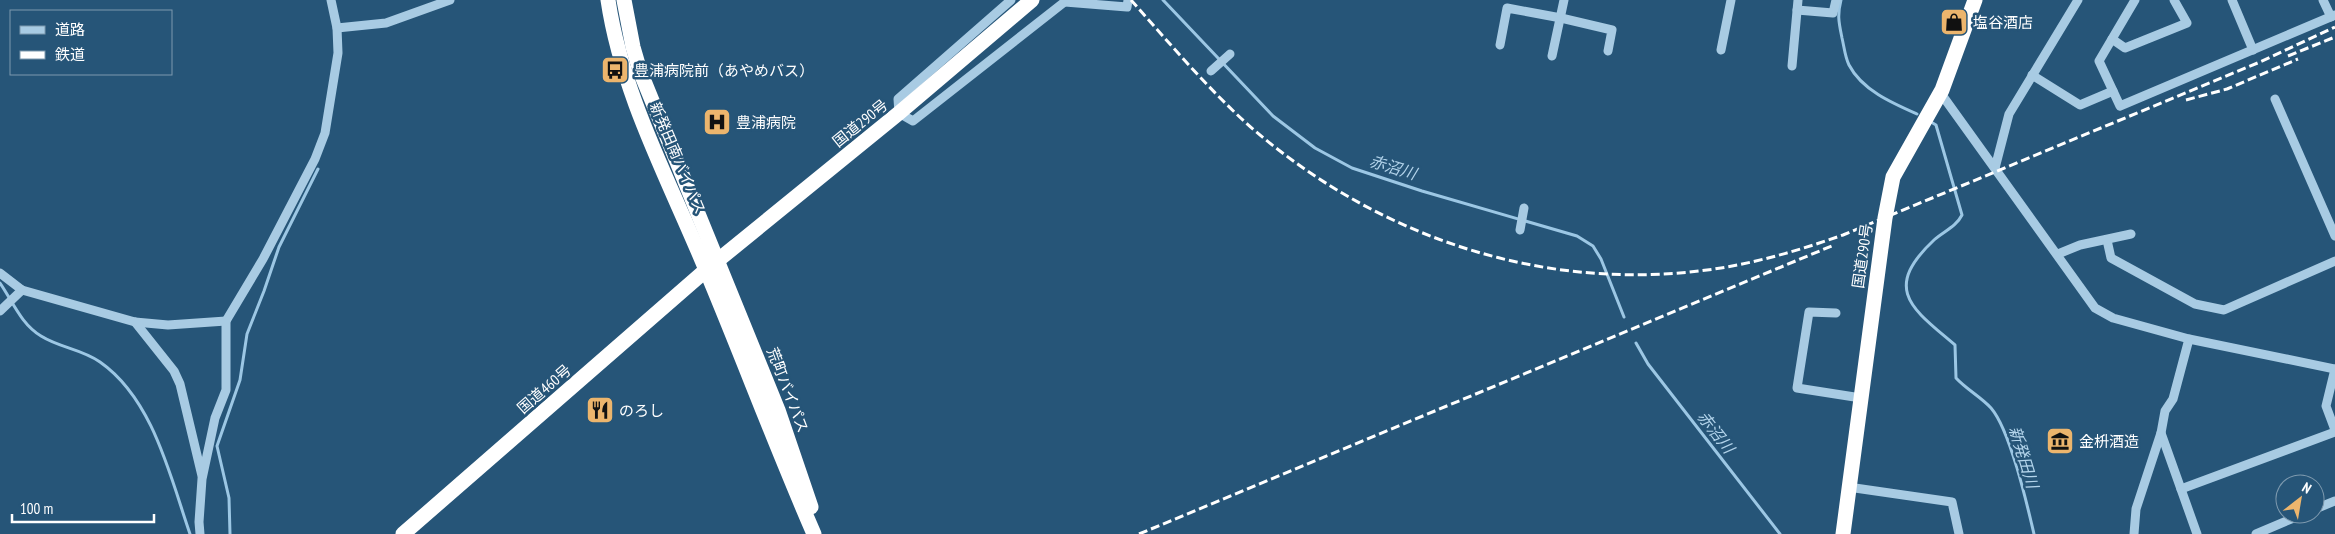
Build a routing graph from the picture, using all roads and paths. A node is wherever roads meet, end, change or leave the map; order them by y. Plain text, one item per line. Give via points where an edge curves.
1 (331, 0) edge
2 (450, 0) edge
3 (608, 0) edge
4 (624, 0) edge
5 (1011, 0) edge
6 (1032, 0) edge
7 (1128, 0) edge
8 (1564, 0) edge
9 (1731, 0) edge
10 (1798, 0) edge
11 (1836, 0) edge
12 (1975, 0) edge
13 (2078, 0) edge
14 (2136, 0) edge
15 (2174, 0) edge
16 (2232, 0) edge
17 (2323, 0) edge
18 (1066, 1) edge
19 (1797, 10) junction
20 (2333, 16) edge
21 (1561, 18) junction
22 (337, 28) junction
23 (2112, 39) junction
24 (1500, 45) dead end
25 (1721, 50) dead end
26 (2253, 50) junction
27 (1608, 51) dead end
28 (1230, 54) dead end
29 (1552, 56) dead end
30 (1792, 66) dead end
31 (1212, 71) dead end
32 (2032, 76) junction
33 (1942, 90) junction
34 (2113, 91) junction
35 (2275, 99) dead end
36 (899, 113) junction
37 (1995, 168) junction
38 (1524, 208) dead end
39 (1520, 230) dead end
40 (2132, 234) dead end
41 (2335, 236) edge
42 (2107, 240) junction
43 (2058, 254) junction
44 (2335, 261) edge
45 (712, 266) junction
46 (0, 273) edge
47 (22, 290) junction
48 (0, 311) edge
49 (1836, 313) dead end
50 (226, 321) junction
51 (135, 322) junction
52 (2189, 339) junction
53 (2335, 369) edge
54 (1861, 398) junction
55 (2335, 431) edge
56 (2160, 433) junction
57 (202, 479) junction
58 (1848, 487) junction
59 (2180, 489) junction
60 (2280, 524) edge
61 (200, 534) edge
62 (403, 534) edge
63 (814, 534) edge
64 (819, 534) edge
65 (1843, 534) edge
66 (1959, 534) edge
67 (2134, 534) edge
68 (2197, 534) edge
69 (2257, 534) edge

1 - 22 street
2 - 22 street via 386,23
3 - 45 highway, 新発田南バイパス via 616,44 634,99
4 - 45 highway, 新発田南バイパス via 640,71
5 - 36 street via 898,98
6 - 36 highway, 国道290号
7 - 18 street via 1127,7
8 - 21 street
9 - 25 street
10 - 19 street
11 - 19 street via 1833,13
12 - 33 highway, 国道290号
13 - 32 street
14 - 23 street
15 - 23 street via 2187,23 2125,48
16 - 26 street
17 - 20 street
18 - 36 street via 913,121
19 - 30 street
20 - 26 street
21 - 24 street via 1507,8
21 - 27 street via 1612,30
21 - 29 street
22 - 50 street via 338,53 325,133 315,159 263,259
23 - 34 street via 2099,61
26 - 34 street via 2120,106
28 - 31 street
32 - 34 street via 2080,105
32 - 37 street via 2009,114
33 - 37 street via 1942,95
33 - 54 highway, 国道290号 via 1893,177
35 - 41 street
36 - 45 highway, 国道290号
37 - 43 street
38 - 39 street
40 - 42 street
42 - 43 street via 2080,245
42 - 44 street via 2111,258 2195,304 2224,310
43 - 52 street via 2095,308 2113,318
45 - 62 highway, 国道460号
45 - 63 highway, 荒町バイパス
45 - 64 highway, 荒町バイパス via 778,410
46 - 47 street
47 - 48 street
47 - 51 street
49 - 54 street via 1809,312 1797,388
50 - 51 street via 168,325
50 - 57 street via 226,390 215,418
51 - 57 street via 174,371 180,384
52 - 53 street
52 - 56 street
53 - 55 street via 2326,406
54 - 58 highway, 国道290号
55 - 59 street
56 - 59 street
56 - 67 street via 2136,509
57 - 61 street
58 - 65 highway, 国道290号
58 - 66 street via 1952,502
59 - 68 street
60 - 69 street

